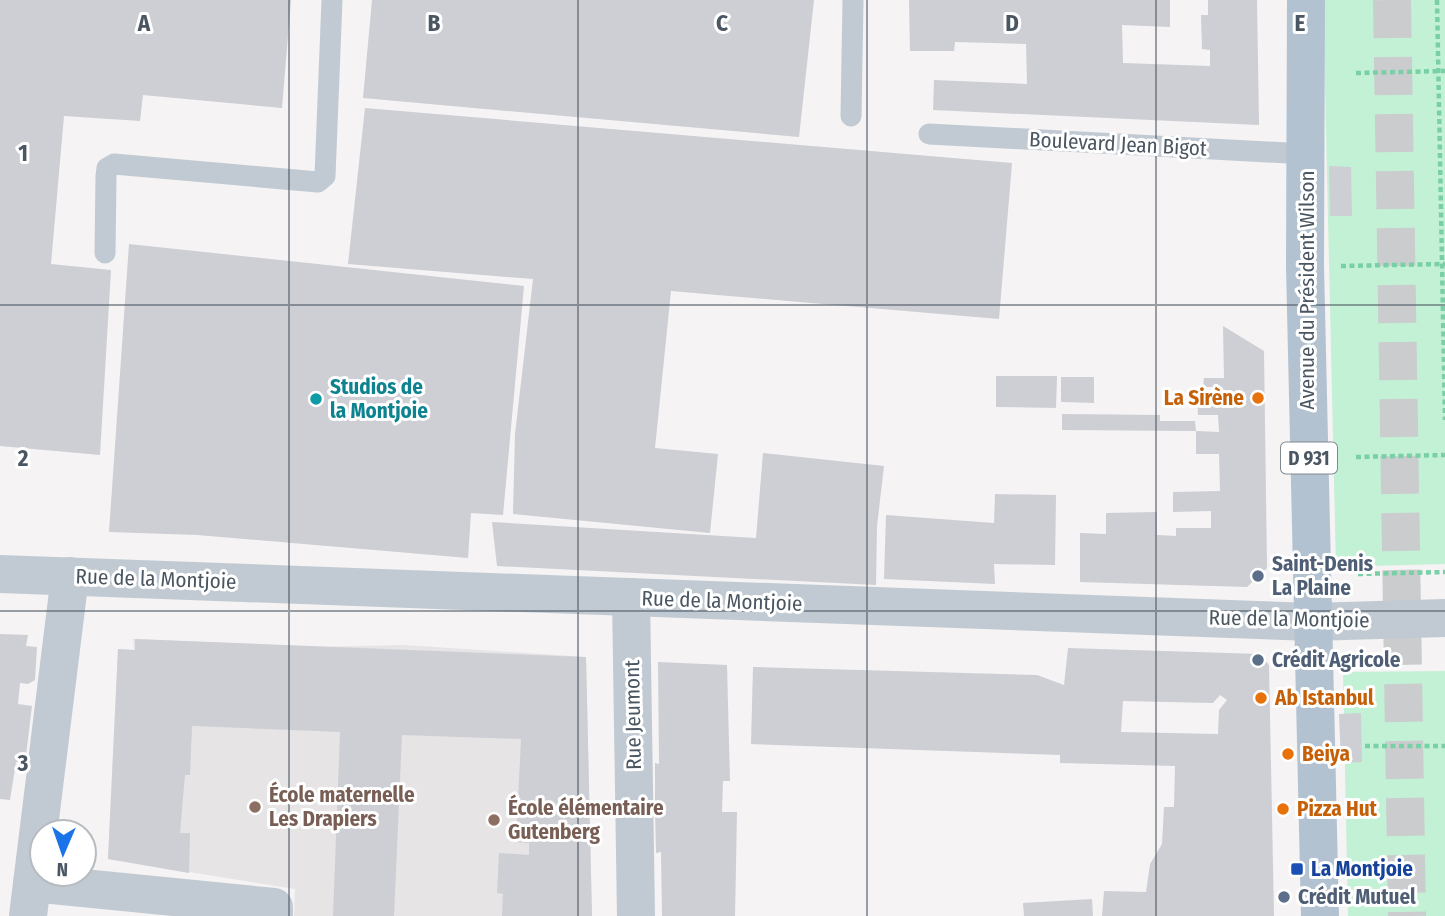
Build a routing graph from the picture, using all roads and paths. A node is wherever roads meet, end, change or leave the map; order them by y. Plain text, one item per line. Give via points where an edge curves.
1 (332, 0) edge
2 (853, 0) edge
3 (1306, 0) edge
4 (1437, 0) edge
5 (1438, 71) junction
6 (1445, 71) edge
7 (1356, 73) dead end
8 (851, 116) dead end
9 (929, 134) dead end
10 (1307, 154) junction
11 (105, 253) dead end
12 (1443, 264) edge
13 (1331, 266) dead end
14 (1445, 420) edge
15 (1445, 455) edge
16 (1356, 457) dead end
17 (1445, 572) edge
18 (0, 574) edge
19 (1358, 575) dead end
20 (71, 576) junction
21 (631, 597) junction
22 (1445, 618) edge
23 (1312, 622) junction
24 (1365, 746) dead end
25 (1445, 746) edge
26 (30, 900) edge
27 (274, 916) edge
28 (636, 916) edge
29 (1320, 916) edge

1 - 11 lane via 325,176 318,182 114,164 107,168 106,176
2 - 8 lane
3 - 10 main road, Avenue du Président Wilson / D 931
4 - 5 path
5 - 6 path
5 - 7 path
5 - 12 path
9 - 10 lane, Boulevard Jean Bigot
10 - 23 main road, Avenue du Président Wilson / D 931
12 - 13 path
12 - 14 path
15 - 16 path
17 - 19 path
18 - 20 street, Rue de la Montjoie
20 - 21 street, Rue de la Montjoie
20 - 26 street
21 - 23 street, Rue de la Montjoie
21 - 28 street, Rue Jeumont
22 - 23 street, Rue de la Montjoie
23 - 29 main road, Avenue du Président Wilson / D 931
24 - 25 path
26 - 27 street via 274,907

